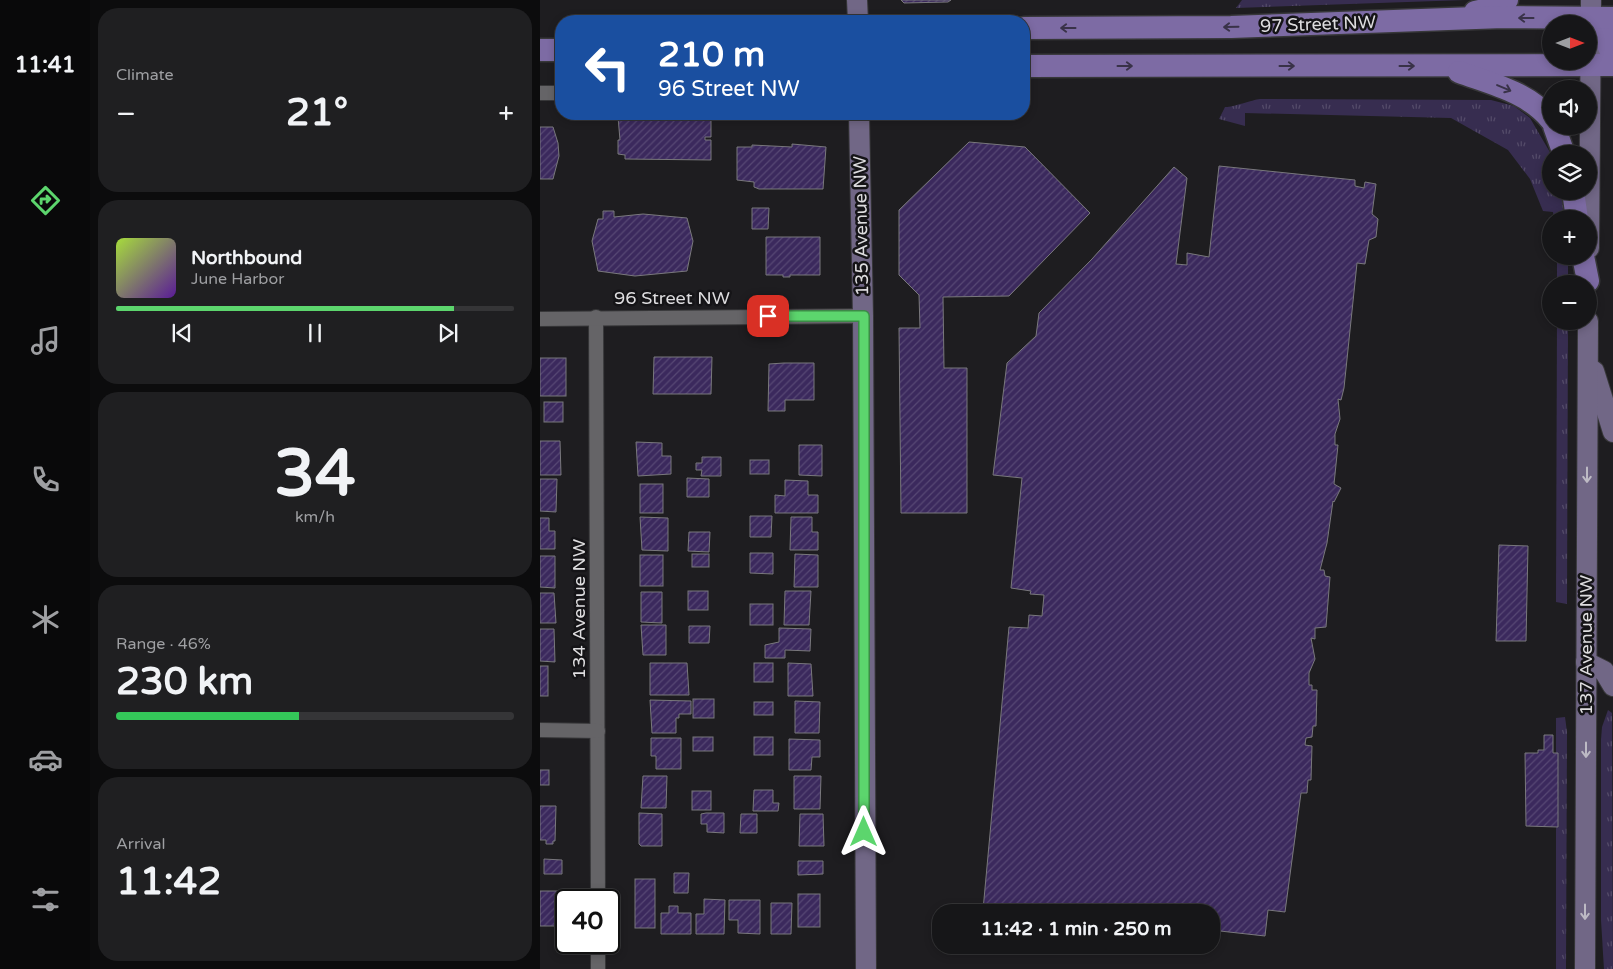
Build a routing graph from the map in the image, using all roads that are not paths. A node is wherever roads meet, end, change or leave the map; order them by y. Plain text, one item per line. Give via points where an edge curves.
1 (857, 0) edge
2 (1507, 0) edge
3 (1599, 12) edge
4 (858, 15) edge
5 (1437, 20) junction
6 (1030, 28) edge
7 (540, 50) edge
8 (555, 50) edge
9 (1613, 57) edge
10 (1598, 62) edge
11 (1542, 65) edge
12 (1030, 66) edge
13 (1442, 66) junction
14 (1590, 70) edge
15 (540, 93) edge
16 (555, 93) edge
17 (1542, 110) edge
18 (859, 120) edge
19 (1589, 210) edge
20 (864, 316) junction
21 (596, 317) junction
22 (540, 319) edge
23 (1588, 330) edge
24 (1588, 352) junction
25 (1613, 432) edge
26 (1586, 662) junction
27 (1613, 686) edge
28 (540, 730) edge
29 (598, 731) junction
30 (598, 889) edge
31 (598, 954) edge
32 (598, 969) edge
33 (866, 969) edge
34 (1585, 969) edge

1 - 4 main road
2 - 5 main road via 1488,9
3 -> 5 main road, 97 Street NW
3 - 9 main road via 1601,29
5 -> 6 main road, 97 Street NW via 1231,27
7 - 8 main road
9 - 10 main road
11 - 13 main road
12 -> 13 main road
13 -> 17 main road via 1506,88
14 - 19 main road
15 - 16 street
18 - 20 main road, 135 Avenue NW
20 - 21 street, 96 Street NW
20 - 33 main road, 135 Avenue NW
21 - 22 street, 96 Street NW
21 - 29 street, 134 Avenue NW
23 - 24 main road, 137 Avenue NW
24 - 25 main road
24 -> 26 main road, 137 Avenue NW
26 - 27 main road via 1604,671
26 -> 34 main road, 137 Avenue NW
28 - 29 street
29 - 30 street, 134 Avenue NW
31 - 32 street

